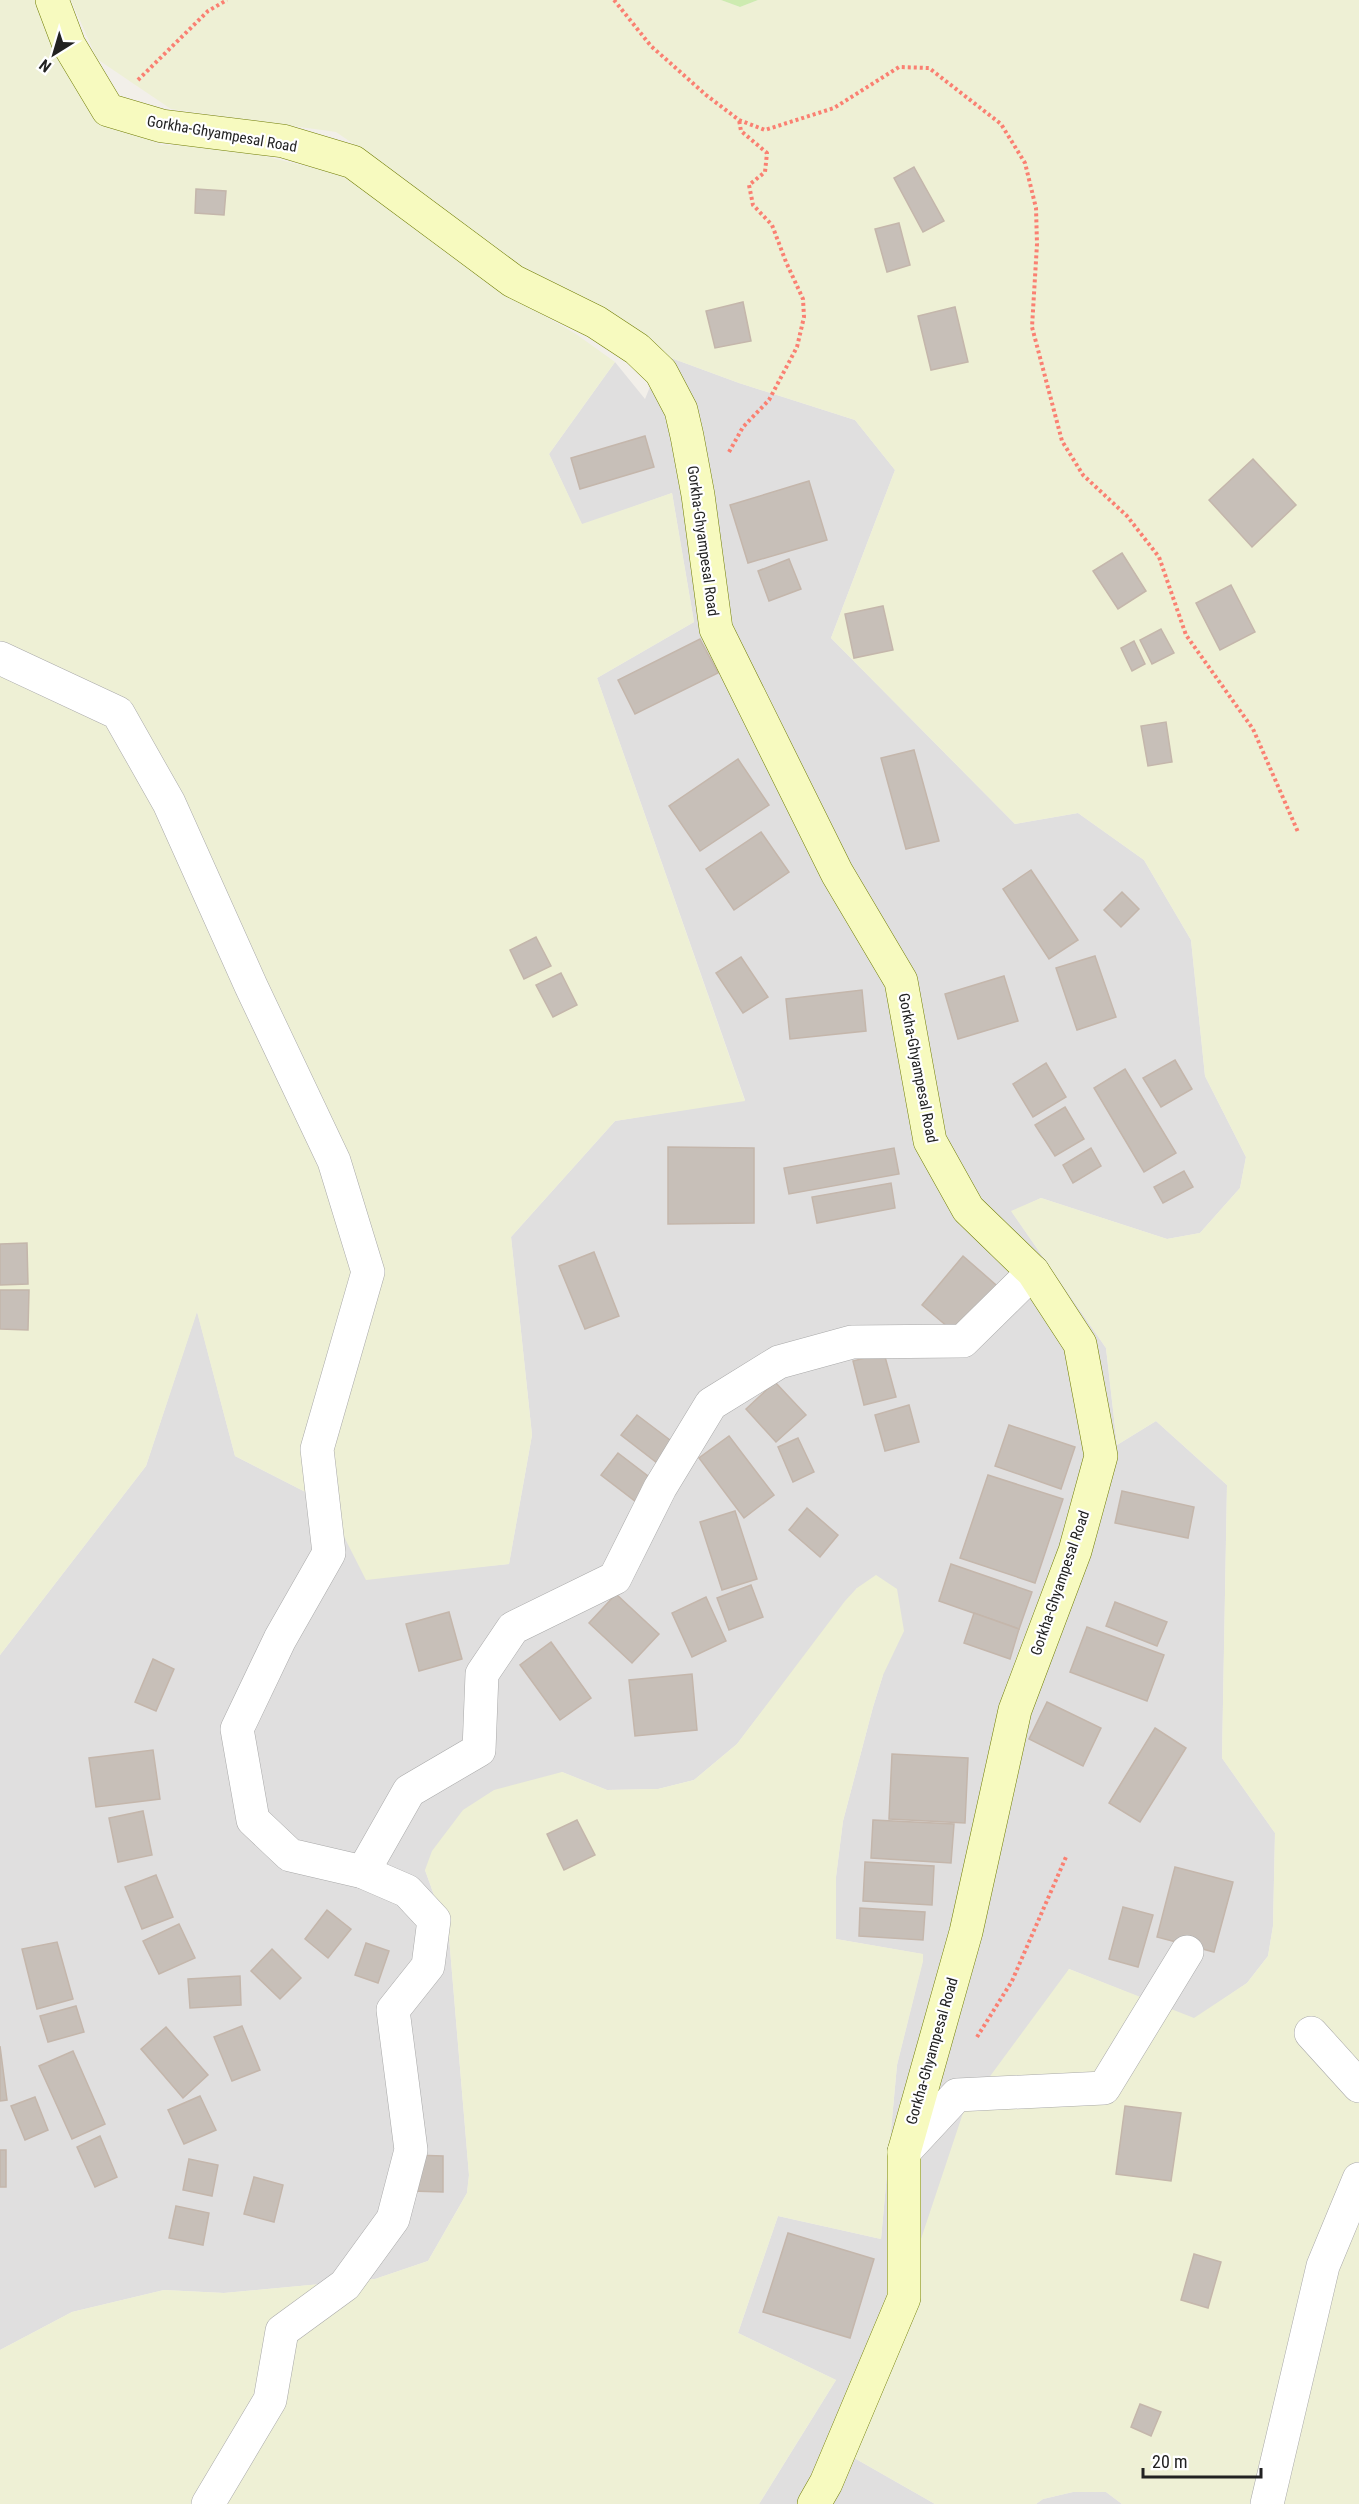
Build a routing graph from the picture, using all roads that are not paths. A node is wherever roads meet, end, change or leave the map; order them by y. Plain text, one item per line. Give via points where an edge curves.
1 (52, 0) edge
2 (0, 658) edge
3 (1033, 1272) junction
4 (363, 1872) junction
5 (1187, 1952) dead end
6 (1311, 2033) dead end
7 (1359, 2086) edge
8 (904, 2152) junction
9 (1359, 2180) edge
10 (208, 2504) edge
11 (814, 2504) edge
12 (1267, 2504) edge

1 - 3 main road, Gorkha-Ghyampesal Road via 69,45 108,110 162,126 283,141 353,162 513,281 596,322 637,349 661,372 681,410 698,495 716,629 837,873 901,981 930,1141 968,1209
2 - 4 street via 118,713 169,803 334,1161 368,1272 317,1449 329,1552 280,1639 237,1729 253,1820 290,1855
3 - 4 street via 963,1341 852,1342 779,1362 711,1404 660,1488 615,1578 513,1628 482,1674 479,1750 409,1791
3 - 8 main road, Gorkha-Ghyampesal Road via 1080,1344 1101,1456 1074,1551 1015,1710 966,1932
4 - 10 street via 406,1891 434,1920 428,1966 393,2010 411,2150 393,2219 345,2285 282,2331 270,2400
5 - 8 street via 1104,2088 957,2095
6 - 7 street
8 - 11 main road, Gorkha-Ghyampesal Road via 903,2298
9 - 12 street via 1323,2266

